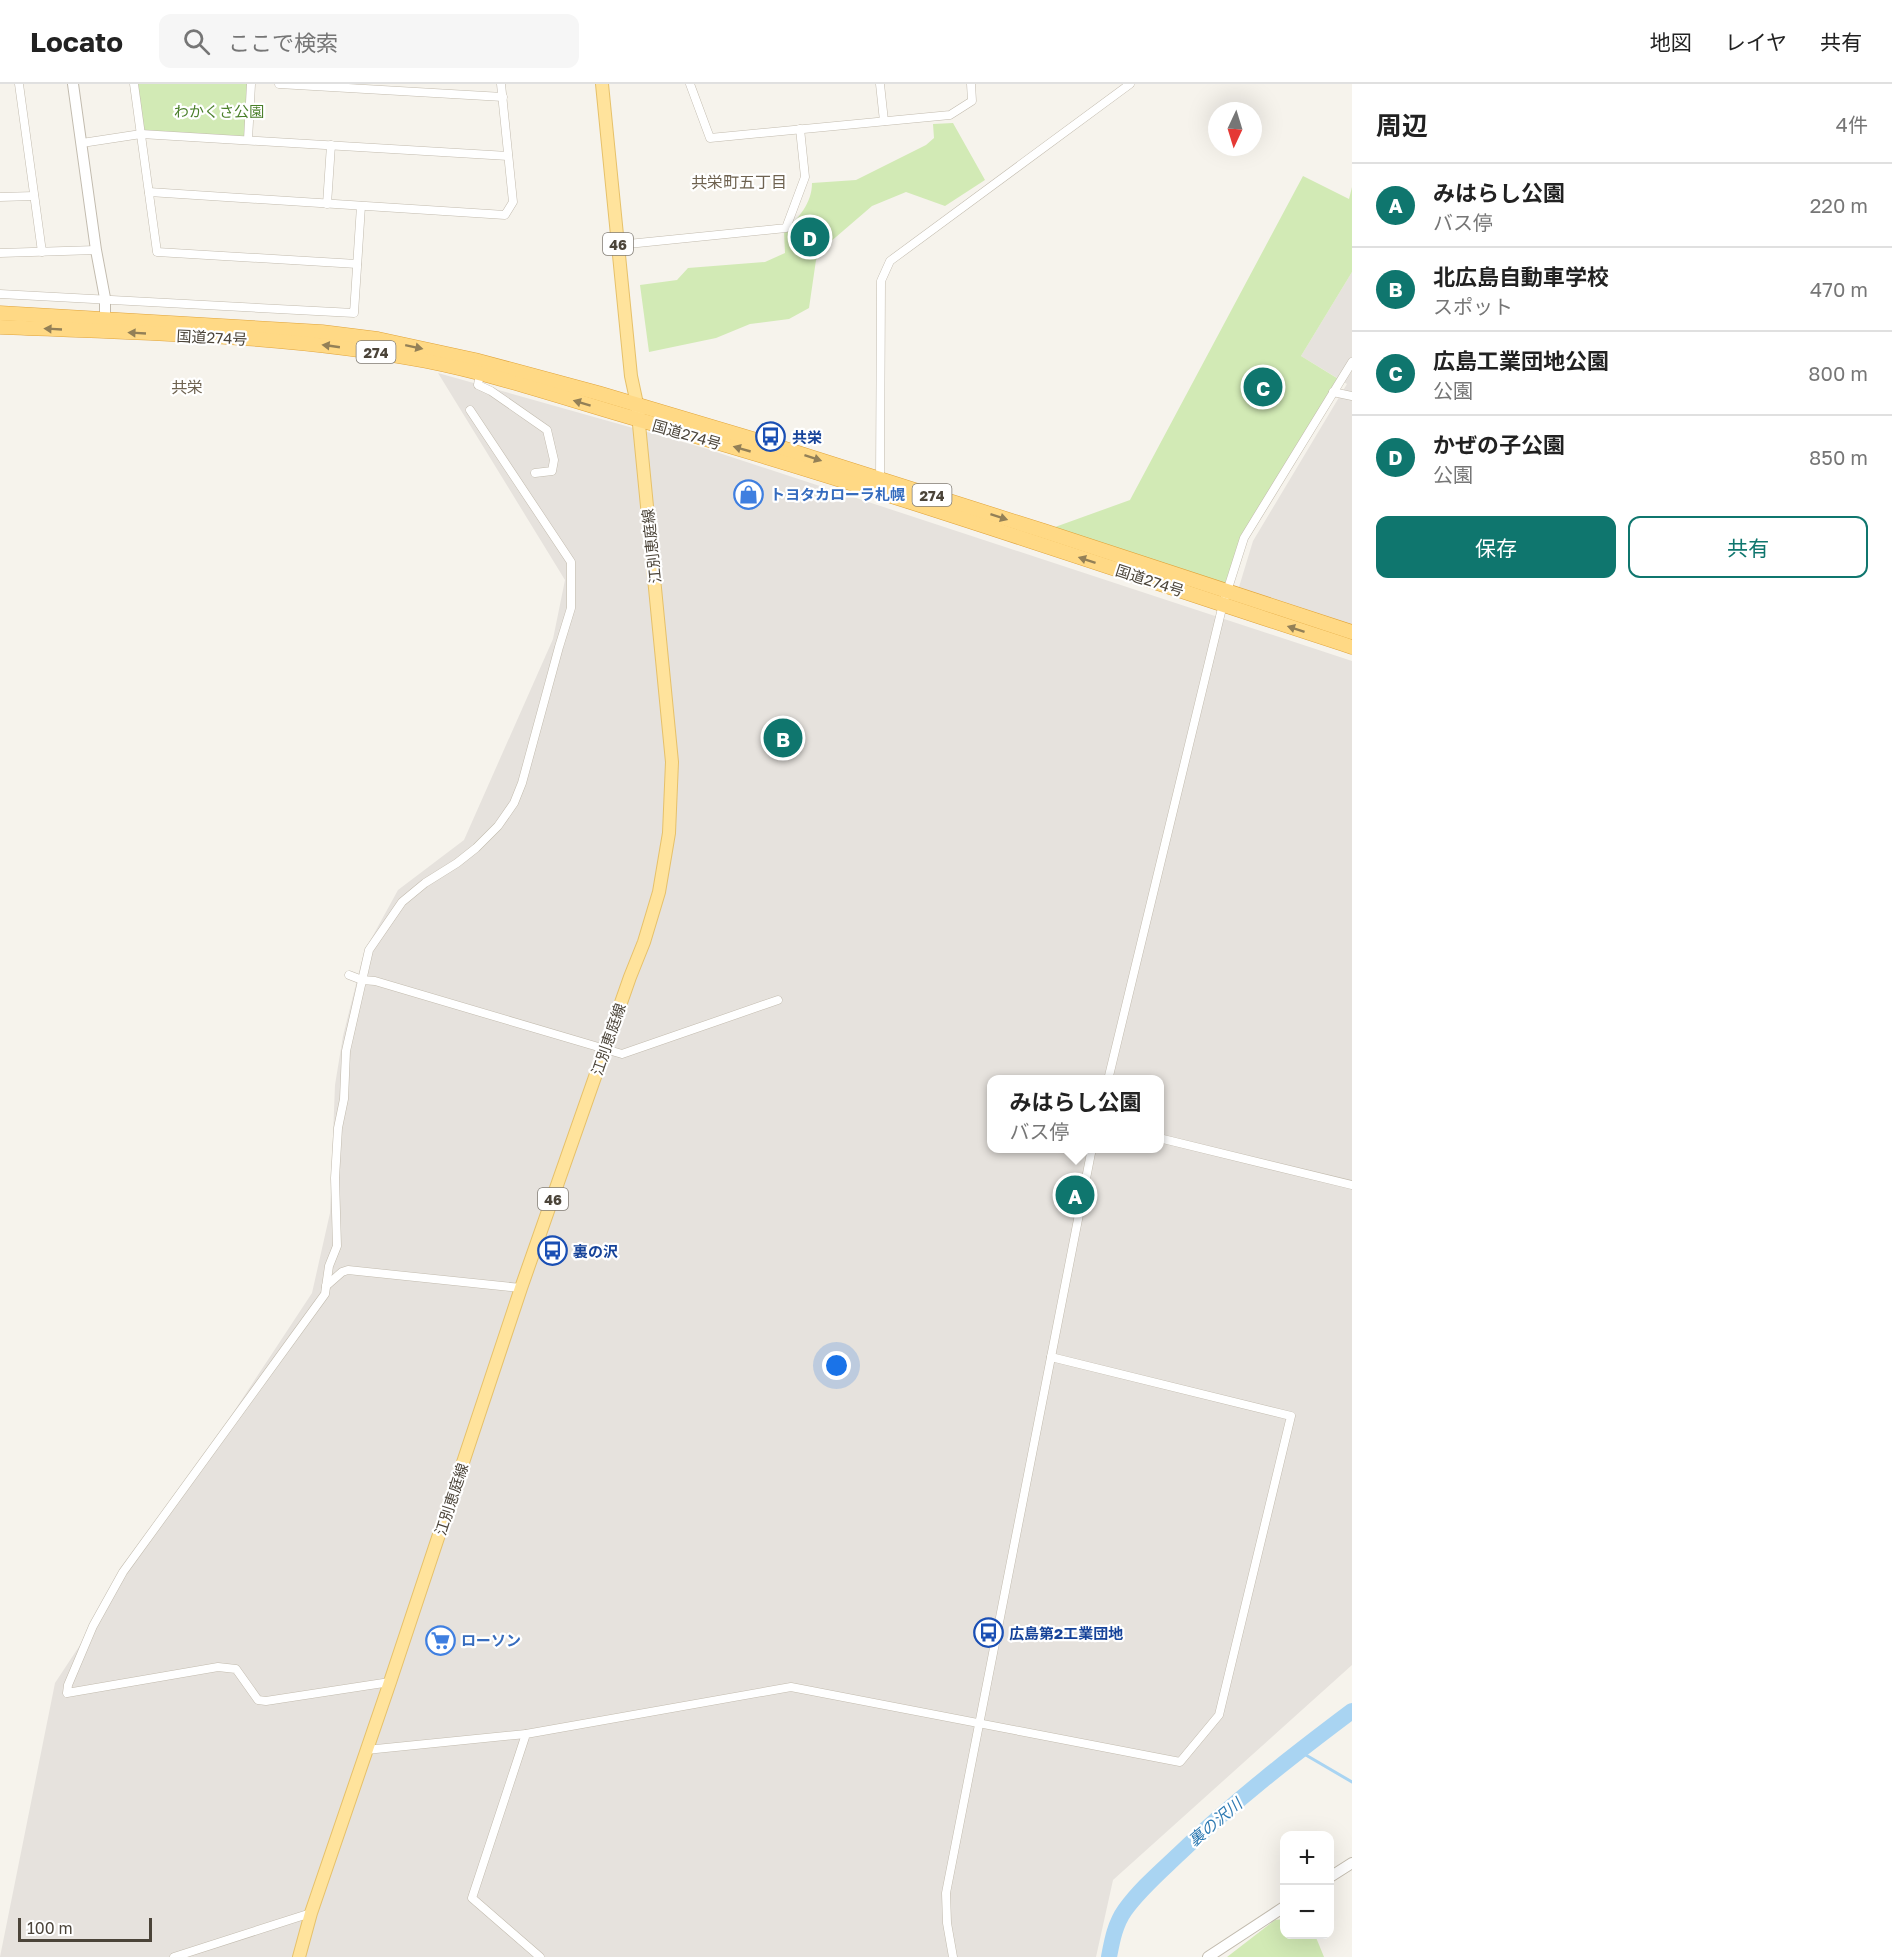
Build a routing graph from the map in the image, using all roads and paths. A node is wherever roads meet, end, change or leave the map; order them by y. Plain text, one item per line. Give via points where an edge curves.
1 (19, 84) edge
2 (73, 84) edge
3 (134, 84) edge
4 (251, 84) edge
5 (279, 84) edge
6 (501, 84) edge
7 (602, 84) edge
8 (690, 84) edge
9 (880, 84) edge
10 (971, 84) edge
11 (1130, 84) edge
12 (503, 97) junction
13 (884, 121) junction
14 (800, 129) junction
15 (141, 134) junction
16 (248, 140) junction
17 (82, 143) junction
18 (331, 145) junction
19 (508, 156) junction
20 (149, 192) junction
21 (34, 196) junction
22 (0, 197) edge
23 (327, 204) junction
24 (361, 206) junction
25 (618, 245) junction
26 (96, 250) junction
27 (42, 252) junction
28 (0, 254) edge
29 (357, 264) junction
30 (0, 294) edge
31 (105, 298) junction
32 (0, 313) edge
33 (106, 325) junction
34 (0, 327) edge
35 (1352, 362) edge
36 (480, 374) junction
37 (1333, 392) junction
38 (1352, 396) edge
39 (637, 404) junction
40 (470, 410) dead end
41 (638, 420) junction
42 (535, 473) dead end
43 (879, 486) junction
44 (1225, 598) junction
45 (1352, 632) edge
46 (1352, 647) edge
47 (349, 975) dead end
48 (362, 980) junction
49 (778, 1000) dead end
50 (604, 1050) junction
51 (1109, 1075) edge
52 (1164, 1139) edge
53 (1091, 1153) edge
54 (1352, 1185) edge
55 (326, 1286) junction
56 (521, 1288) junction
57 (1051, 1357) junction
58 (390, 1682) junction
59 (978, 1724) junction
60 (526, 1734) junction
61 (366, 1750) junction
62 (1352, 1863) edge
63 (1334, 1874) edge
64 (1280, 1910) edge
65 (311, 1913) junction
66 (174, 1957) edge
67 (299, 1957) edge
68 (540, 1957) edge
69 (953, 1957) edge
70 (1208, 1957) edge

1 - 21 street
2 - 17 street
3 - 15 street
4 - 16 street
5 - 12 street
6 - 12 street
7 - 25 main road, 江別恵庭線 / 46
8 - 14 street via 710,138
9 - 13 street
10 - 13 street via 972,101 950,115
11 - 43 street via 890,261 881,281
12 - 19 street
13 - 14 street
14 - 25 street via 805,177 786,228
15 - 16 street
15 - 17 street
15 - 20 street
16 - 18 street
17 - 26 street
18 - 19 street
18 - 23 street
19 - 24 street via 513,202 505,214
20 - 23 street
20 - 29 street via 157,252
21 - 22 street
21 - 27 street
23 - 24 street
24 - 29 street
25 - 39 main road, 江別恵庭線 / 46
26 - 27 street
26 - 31 street
27 - 28 street
29 - 31 street via 354,313
30 - 31 street
31 - 33 street
32 - 33 highway, 国道274号 / 274
33 -> 34 highway, 国道274号 / 274
36 -> 33 highway, 国道274号 / 274 via 323,345
33 -> 39 highway, 国道274号 / 274 via 322,332 378,339 475,360
35 - 37 street
41 -> 36 highway, 国道274号 / 274
36 - 42 street via 478,385 547,430 554,460 552,471
37 - 38 street
37 - 44 street via 1244,538
39 - 41 main road, 江別恵庭線 / 46
39 -> 43 highway, 国道274号 / 274
40 - 48 street via 571,562 571,608 514,803 476,848 402,902 369,950
43 -> 41 highway, 国道274号 / 274
41 - 50 main road, 江別恵庭線 / 46 via 672,762 669,833 659,892
43 - 44 highway, 国道274号 / 274
44 - 45 highway, 国道274号 / 274
46 -> 44 highway, 国道274号 / 274
44 - 51 street
47 - 48 street
48 - 50 street
48 - 55 street via 346,1051 338,1128 337,1246
49 - 50 street via 622,1054
50 - 56 main road, 江別恵庭線 / 46
52 - 54 street
53 - 57 street
55 - 56 street via 348,1270
55 - 58 street via 325,1294 123,1572 93,1626 67,1692 218,1667 236,1669 258,1700 266,1701
56 - 58 main road, 江別恵庭線 / 46
57 - 59 street
57 - 59 street via 1292,1416 1219,1715 1180,1762
58 - 61 main road, 江別恵庭線 / 46
59 - 60 street via 791,1687
59 - 69 street via 946,1893
60 - 61 street
60 - 68 street via 472,1898
61 - 65 main road, 江別恵庭線 / 46
62 - 63 street
64 - 70 street
65 - 66 street
65 - 67 main road, 江別恵庭線 / 46

